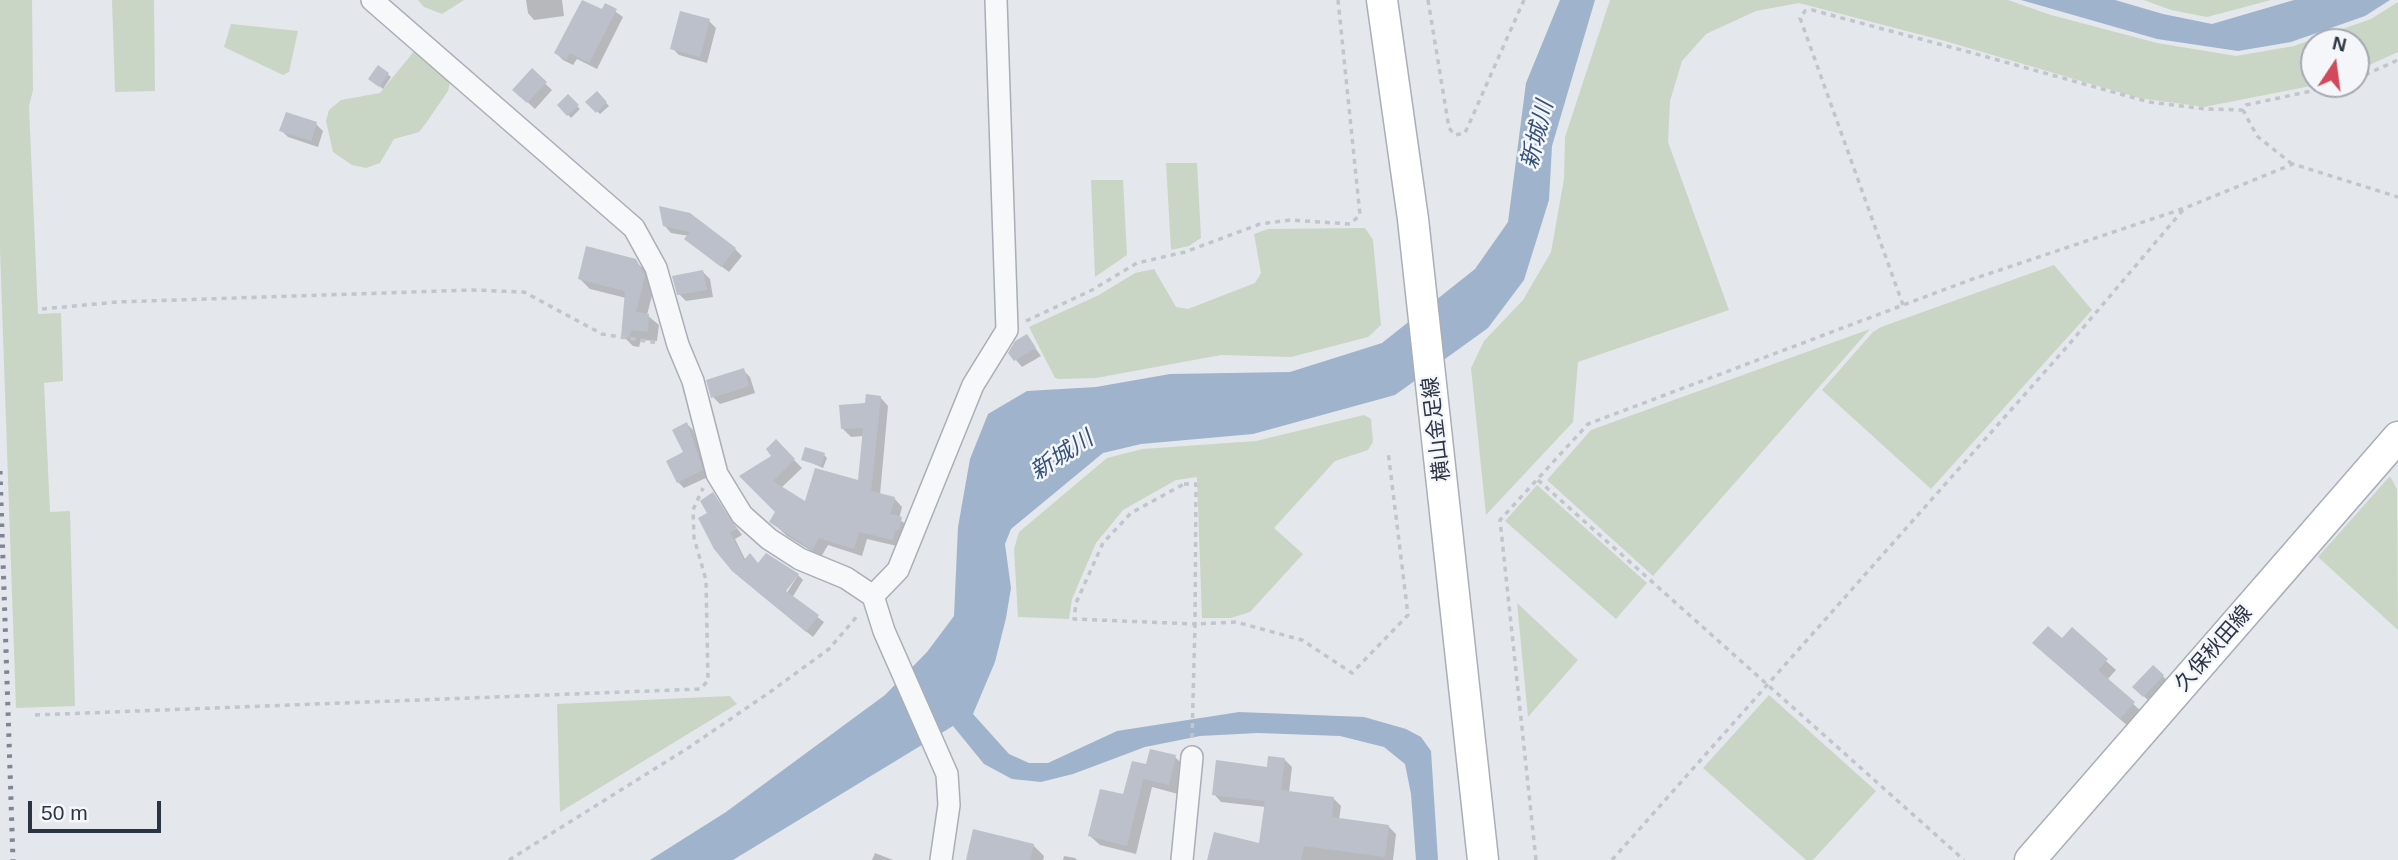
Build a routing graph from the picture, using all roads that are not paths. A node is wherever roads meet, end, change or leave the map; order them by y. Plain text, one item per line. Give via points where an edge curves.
1 (372, 0) edge
2 (996, 0) edge
3 (1382, 0) edge
4 (2396, 444) edge
5 (873, 596) junction
6 (1192, 757) road end
7 (941, 860) edge
8 (1182, 860) edge
9 (1483, 860) edge
10 (2031, 860) edge

1 - 5 street via 634,228 656,268 717,474 742,515 800,559 846,578
2 - 5 street via 1007,330 973,384 898,570
3 - 9 street, 横山金足線 via 1413,219
4 - 10 street, 久保秋田線
5 - 7 street via 947,774 949,805
6 - 8 street

